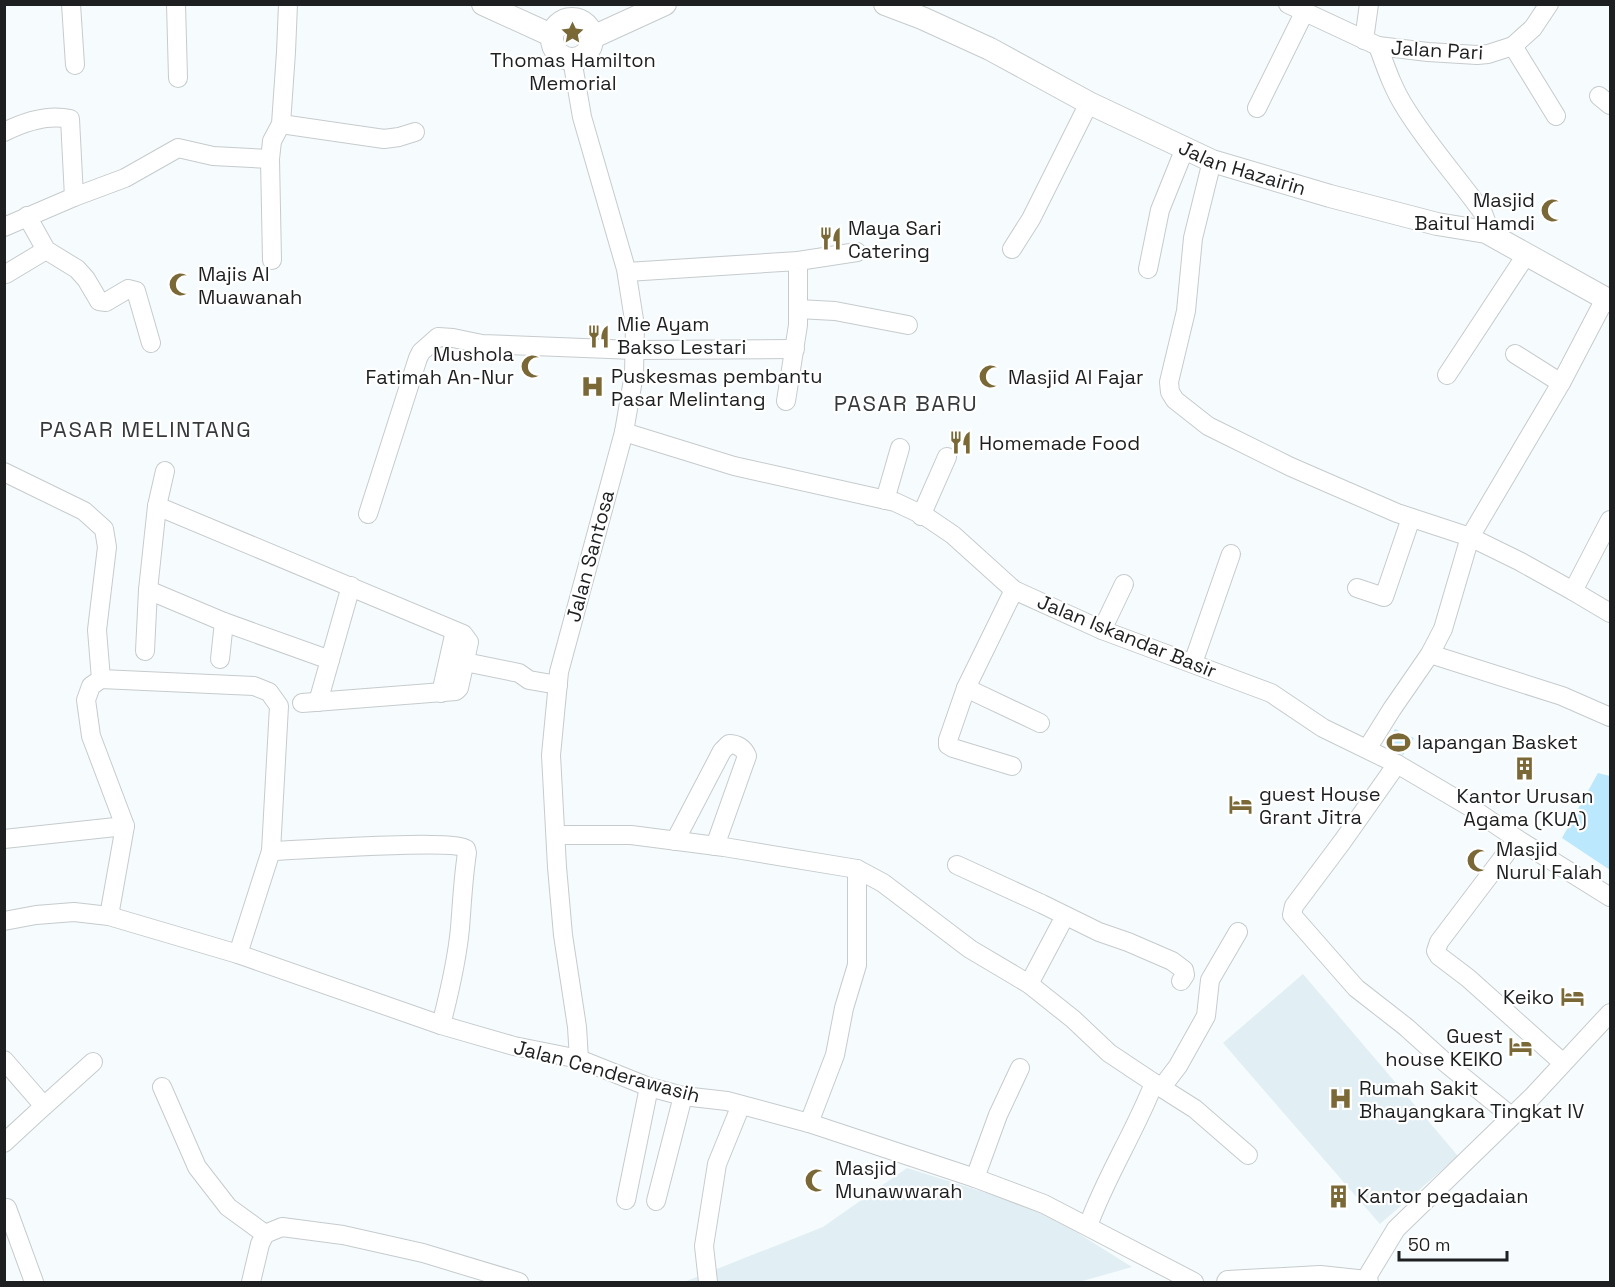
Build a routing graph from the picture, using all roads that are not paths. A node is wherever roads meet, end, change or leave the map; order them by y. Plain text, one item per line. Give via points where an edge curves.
1 (71, 4) edge
2 (176, 4) edge
3 (288, 4) edge
4 (665, 4) edge
5 (885, 4) edge
6 (1369, 4) edge
7 (1549, 4) edge
8 (487, 7) edge
9 (1296, 9) edge
10 (551, 35) junction
11 (593, 37) junction
12 (1371, 43) junction
13 (1513, 46) junction
14 (572, 59) junction
15 (75, 65) dead end
16 (178, 78) dead end
17 (1089, 103) junction
18 (1257, 108) dead end
19 (1556, 116) dead end
20 (281, 124) junction
21 (4, 132) edge
22 (414, 132) dead end
23 (1185, 148) junction
24 (270, 159) junction
25 (1212, 161) junction
26 (74, 197) junction
27 (27, 216) junction
28 (4, 227) edge
29 (1486, 232) junction
30 (1012, 249) dead end
31 (46, 250) junction
32 (857, 252) dead end
33 (1526, 255) junction
34 (272, 260) dead end
35 (798, 261) junction
36 (1148, 269) dead end
37 (627, 272) junction
38 (6, 274) edge
39 (1608, 300) edge
40 (798, 309) junction
41 (908, 325) dead end
42 (151, 343) dead end
43 (795, 349) junction
44 (634, 350) junction
45 (1515, 354) dead end
46 (1447, 375) dead end
47 (1561, 383) junction
48 (786, 400) dead end
49 (624, 432) junction
50 (900, 448) dead end
51 (947, 457) dead end
52 (165, 471) dead end
53 (4, 472) edge
54 (885, 500) junction
55 (158, 506) junction
56 (368, 514) dead end
57 (921, 516) junction
58 (1411, 518) junction
59 (1609, 528) edge
60 (1470, 537) junction
61 (1231, 554) dead end
62 (1124, 584) dead end
63 (351, 586) junction
64 (1357, 588) dead end
65 (148, 590) junction
66 (1014, 590) junction
67 (1573, 591) junction
68 (1611, 613) edge
69 (224, 622) junction
70 (1102, 630) junction
71 (455, 631) junction
72 (145, 651) dead end
73 (1430, 654) junction
74 (220, 659) dead end
75 (330, 660) junction
76 (465, 662) junction
77 (1193, 663) junction
78 (559, 678) junction
79 (93, 688) junction
80 (966, 688) junction
81 (441, 693) junction
82 (1611, 717) edge
83 (1040, 723) dead end
84 (1367, 749) junction
85 (1397, 764) junction
86 (1012, 766) dead end
87 (124, 826) junction
88 (556, 835) junction
89 (4, 839) edge
90 (1517, 839) junction
91 (675, 841) junction
92 (714, 846) junction
93 (271, 851) junction
94 (957, 865) dead end
95 (857, 869) junction
96 (1611, 897) edge
97 (1065, 916) junction
98 (117, 918) junction
99 (4, 921) edge
100 (1238, 932) dead end
101 (238, 954) junction
102 (1181, 981) dead end
103 (1029, 984) junction
104 (1611, 1013) edge
105 (441, 1025) junction
106 (579, 1059) junction
107 (4, 1060) edge
108 (93, 1062) dead end
109 (1563, 1063) junction
110 (1020, 1068) dead end
111 (1158, 1085) junction
112 (162, 1087) dead end
113 (649, 1087) junction
114 (683, 1096) junction
115 (741, 1105) junction
116 (44, 1106) junction
117 (1511, 1116) junction
118 (809, 1122) junction
119 (4, 1143) edge
120 (1248, 1155) dead end
121 (975, 1178) junction
122 (626, 1200) dead end
123 (656, 1201) dead end
124 (4, 1209) edge
125 (1088, 1226) junction
126 (265, 1234) junction
127 (1294, 1281) edge
128 (34, 1282) edge
129 (251, 1282) edge
130 (519, 1282) edge
131 (708, 1282) edge
132 (1194, 1282) edge
133 (1228, 1282) edge
134 (1365, 1282) edge

1 - 15 street
2 - 16 street
3 - 20 street
4 - 11 main road
5 - 17 main road, Jalan Hazairin via 990,49
6 - 12 street
7 - 13 street, Jalan Pari via 1533,28
8 - 10 main road
9 - 12 street, Jalan Pari
9 - 18 street
10 - 11 main road via 555,26 573,18 582,21
10 - 14 main road via 556,52
11 - 14 main road via 587,52
12 - 13 street, Jalan Pari via 1477,55
12 - 29 street via 1405,108 1483,213
13 - 19 street
14 - 37 street, Jalan Santosa via 582,117
17 - 23 main road, Jalan Hazairin
17 - 30 street
20 - 22 street via 384,139
20 - 24 street via 272,141
21 - 26 street via 37,120 70,119
23 - 25 main road, Jalan Hazairin
23 - 36 street via 1160,210
24 - 26 street via 213,156 178,148 125,178
24 - 34 street
25 - 29 main road, Jalan Hazairin via 1437,224
25 - 58 street via 1193,238 1186,311 1169,382 1172,395 1209,426 1291,467
26 - 27 street
27 - 28 street
27 - 31 street
29 - 33 main road, Jalan Hazairin
31 - 38 street
31 - 42 street via 77,269 99,301 106,302 128,289 136,291
32 - 35 street
33 - 39 main road, Jalan Hazairin
33 - 46 street
35 - 37 street
35 - 40 street
37 - 44 street, Jalan Santosa via 635,326
39 - 47 street
40 - 41 street via 835,311
40 - 43 street
43 - 44 street
43 - 48 street
44 - 49 street, Jalan Santosa
44 - 56 street via 482,344 438,338 418,358
45 - 47 street
47 - 60 street
49 - 54 street, Jalan Iskandar Basir via 734,466
49 - 78 street, Jalan Santosa
50 - 54 street
51 - 57 street
52 - 55 street
53 - 79 street via 94,518 104,529 107,547
54 - 57 street, Jalan Iskandar Basir
55 - 63 street
55 - 65 street
57 - 66 street, Jalan Iskandar Basir via 953,535
58 - 60 street
58 - 64 street via 1384,597
59 - 67 street
60 - 67 street
60 - 73 street via 1443,629
61 - 77 street
62 - 70 street
63 - 71 street
63 - 75 street
65 - 69 street
65 - 72 street
66 - 70 street, Jalan Iskandar Basir
66 - 80 street
67 - 68 street
69 - 74 street
69 - 75 street
70 - 77 street, Jalan Iskandar Basir
71 - 76 street via 465,635 469,642
71 - 81 street
73 - 82 street via 1562,696
73 - 84 street
75 - 81 street via 310,702
76 - 78 street via 519,673 531,668
76 - 81 street via 459,688
77 - 84 street, Jalan Iskandar Basir via 1271,693 1323,728
78 - 88 street, Jalan Santosa via 551,755
79 - 87 street via 91,736
79 - 93 street via 254,686 269,693 279,706
80 - 83 street
80 - 86 street via 948,745
84 - 85 street, Jalan Iskandar Basir
85 - 90 street, Jalan Iskandar Basir
85 - 117 street via 1294,906 1292,915 1356,988
87 - 89 street
87 - 98 street
88 - 91 street via 631,835
88 - 106 street, Jalan Santosa via 563,935 578,1027
90 - 96 street, Jalan Iskandar Basir
90 - 109 street via 1436,951
91 - 92 street
91 - 92 street via 722,751 729,744 736,744 747,756
92 - 95 street
93 - 101 street
93 - 105 street via 421,845 459,845 466,849 459,930
94 - 97 street
95 - 103 street via 883,883 970,949
95 - 118 street via 857,965 835,1055
97 - 102 street via 1172,961 1184,970
97 - 103 street
98 - 99 street, Jalan Cenderawasih via 74,912
98 - 101 street, Jalan Cenderawasih
100 - 111 street via 1210,980 1206,1016 1178,1066
101 - 105 street, Jalan Cenderawasih
103 - 111 street via 1109,1053
104 - 109 street
105 - 106 street, Jalan Cenderawasih
106 - 113 street, Jalan Cenderawasih
107 - 116 street
108 - 116 street
109 - 117 street
110 - 121 street
111 - 120 street via 1195,1109
111 - 125 street via 1131,1131
112 - 126 street via 203,1175 228,1207
113 - 114 street, Jalan Cenderawasih
113 - 122 street
114 - 115 street, Jalan Cenderawasih
114 - 123 street
115 - 118 street, Jalan Cenderawasih
115 - 131 street via 717,1164 704,1246
116 - 119 street
117 - 134 street via 1396,1229
118 - 121 street, Jalan Cenderawasih
121 - 125 street, Jalan Cenderawasih via 1044,1204
124 - 128 street via 7,1208
125 - 132 street, Jalan Cenderawasih
126 - 129 street
126 - 130 street via 282,1227 343,1235 423,1253
127 - 133 main road
127 - 134 main road via 1320,1277

